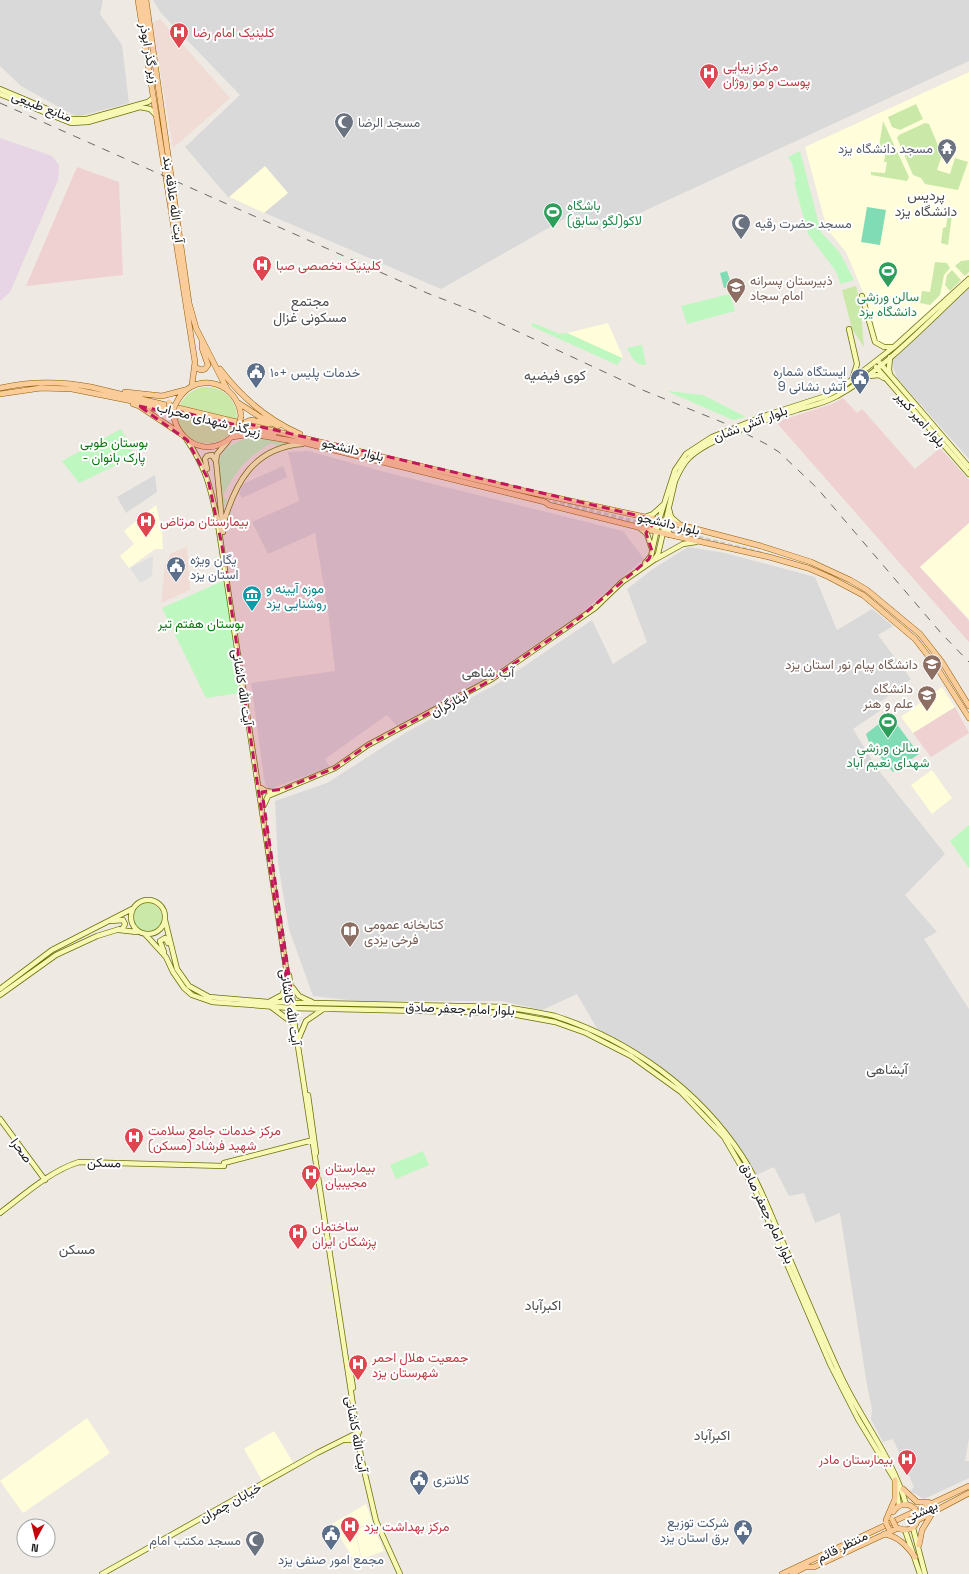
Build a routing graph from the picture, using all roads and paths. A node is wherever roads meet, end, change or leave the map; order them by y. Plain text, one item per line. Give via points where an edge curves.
1 (138, 0) edge
2 (142, 0) edge
3 (146, 0) edge
4 (0, 89) edge
5 (0, 94) edge
6 (153, 98) junction
7 (146, 105) junction
8 (160, 105) junction
9 (33, 106) junction
10 (156, 115) junction
11 (969, 279) edge
12 (969, 284) edge
13 (862, 296) dead end
14 (850, 329) dead end
15 (202, 340) junction
16 (894, 348) junction
17 (890, 356) junction
18 (212, 358) junction
19 (877, 364) junction
20 (195, 367) junction
21 (865, 377) junction
22 (890, 379) junction
23 (852, 380) junction
24 (192, 385) junction
25 (91, 387) junction
26 (0, 388) edge
27 (185, 390) junction
28 (228, 391) junction
29 (0, 394) edge
30 (96, 394) junction
31 (143, 394) junction
32 (236, 401) junction
33 (139, 406) junction
34 (278, 426) junction
35 (289, 429) junction
36 (181, 434) junction
37 (252, 434) junction
38 (938, 436) junction
39 (230, 439) junction
40 (312, 439) junction
41 (187, 440) junction
42 (305, 444) junction
43 (321, 447) junction
44 (216, 461) junction
45 (969, 467) edge
46 (969, 474) edge
47 (208, 479) junction
48 (667, 504) junction
49 (647, 518) junction
50 (662, 521) junction
51 (673, 524) junction
52 (680, 525) junction
53 (640, 528) junction
54 (222, 529) junction
55 (647, 530) junction
56 (659, 533) junction
57 (670, 535) junction
58 (700, 542) junction
59 (652, 551) junction
60 (654, 560) junction
61 (641, 568) junction
62 (969, 706) edge
63 (969, 718) edge
64 (262, 788) junction
65 (283, 789) junction
66 (273, 792) junction
67 (263, 796) junction
68 (264, 805) junction
69 (132, 909) junction
70 (165, 920) junction
71 (111, 921) junction
72 (115, 930) junction
73 (143, 934) junction
74 (170, 946) junction
75 (166, 957) junction
76 (289, 983) junction
77 (0, 989) edge
78 (0, 995) edge
79 (269, 1004) junction
80 (317, 1004) junction
81 (292, 1006) junction
82 (434, 1006) junction
83 (443, 1006) junction
84 (324, 1009) junction
85 (436, 1012) junction
86 (442, 1012) junction
87 (294, 1024) junction
88 (298, 1040) junction
89 (0, 1119) edge
90 (313, 1140) junction
91 (45, 1180) junction
92 (0, 1213) edge
93 (806, 1305) junction
94 (812, 1312) junction
95 (807, 1314) junction
96 (357, 1433) junction
97 (346, 1440) junction
98 (359, 1444) junction
99 (894, 1480) junction
100 (969, 1483) edge
101 (969, 1487) edge
102 (903, 1489) junction
103 (969, 1493) edge
104 (905, 1497) junction
105 (928, 1502) junction
106 (899, 1503) junction
107 (906, 1504) junction
108 (918, 1507) junction
109 (935, 1510) junction
110 (922, 1516) junction
111 (892, 1518) junction
112 (885, 1522) junction
113 (897, 1527) junction
114 (879, 1528) joint
115 (913, 1528) junction
116 (905, 1530) junction
117 (887, 1532) junction
118 (873, 1534) joint
119 (916, 1539) junction
120 (909, 1541) junction
121 (919, 1545) junction
122 (393, 1557) junction
123 (915, 1557) junction
124 (806, 1565) junction
125 (102, 1574) edge
126 (106, 1574) edge
127 (400, 1574) edge
128 (403, 1574) edge
129 (782, 1574) edge
130 (792, 1574) edge
131 (920, 1574) edge
132 (925, 1574) edge

1 - 6 main road, آیت الله علاقه بند
2 - 8 main road, زیر گذر ابوذر
3 - 8 main road, آیت الله علاقه بند
4 - 9 main road, منابع طبیعی
5 - 9 main road, منابع طبیعی
6 - 7 main road, منابع طبیعی
6 - 10 main road, آیت الله علاقه بند
7 - 9 main road, منابع طبیعی via 78,120
7 - 10 main road
8 - 15 main road, آیت الله علاقه بند via 189,303
10 - 20 main road, آیت الله علاقه بند
11 - 16 main road
12 - 17 main road
13 - 16 main road via 875,342 884,347
14 - 23 main road via 857,364
15 - 18 main road, آیت الله علاقه بند
15 - 20 main road via 208,365 203,370
16 - 19 main road
17 - 19 main road
17 - 22 main road
18 - 28 main road, آیت الله علاقه بند
18 - 35 main road via 246,399 261,412
19 - 21 main road, بلوار آتش نشان
19 - 22 main road, بلوار امیر کبیر
19 - 23 main road, بلوار آتش نشان
20 - 24 main road, آیت الله علاقه بند
21 - 22 main road via 873,374
21 - 48 main road, بلوار آتش نشان via 836,397 773,417 696,451 679,472
22 - 38 main road, بلوار امیر کبیر
23 - 48 main road, بلوار آتش نشان via 826,396 767,415 712,437 694,448 685,455 675,470
24 - 27 main road
24 - 28 main road via 213,383
25 - 26 main road via 73,383 40,382
25 - 31 main road
25 - 40 main road, زیرگذر شهدای محراب
27 - 31 main road via 162,396
27 - 36 main road, bridge via 174,407 174,418
28 - 32 main road
29 - 30 main road via 41,388 72,389
30 - 33 main road
30 - 43 main road, زیرگذر شهدای محراب via 152,405
31 - 33 main road, bridge via 166,399 169,402 169,409 165,411
32 - 34 main road
32 - 39 main road, bridge via 240,416 238,429
33 - 36 main road
34 - 35 main road
34 - 37 main road, bridge via 251,420 246,422 244,428
35 - 40 main road
36 - 41 main road
37 - 39 main road
37 - 42 main road
38 - 45 main road, بلوار امیر کبیر
38 - 46 main road, بلوار امیر کبیر
39 - 41 main road via 221,445 211,447 196,445
39 - 44 main road via 217,454
40 - 49 main road, بلوار دانشجو
41 - 47 main road, آیت الله کاشانی via 202,463
42 - 43 main road
42 - 54 main road via 280,448 252,465 238,484 230,501
43 - 53 main road, بلوار دانشجو
44 - 47 main road via 212,455 207,456
44 - 54 main road, آیت الله کاشانی
47 - 76 main road, آیت الله کاشانی via 222,546
48 - 49 main road
48 - 50 main road, بلوار آتش نشان
48 - 52 main road via 671,517
49 - 50 main road, بلوار دانشجو
49 - 55 main road via 654,521 654,526
50 - 51 main road, بلوار دانشجو
50 - 56 main road, بلوار آتش نشان
51 - 52 main road, بلوار دانشجو
51 - 57 main road via 667,528
52 - 62 main road, بلوار دانشجو via 811,562 867,590 920,634 942,662
53 - 55 main road, بلوار دانشجو
53 - 59 main road via 647,534
54 - 64 main road, آیت الله کاشانی
55 - 56 main road, بلوار دانشجو
56 - 57 main road, بلوار دانشجو
56 - 59 main road, ایثارگران
56 - 60 main road
57 - 58 main road, بلوار دانشجو
58 - 60 main road, ایثارگران via 683,544
58 - 63 main road, بلوار دانشجو via 808,568 863,595 915,639 942,674
59 - 61 main road, ایثارگران
60 - 61 main road, ایثارگران
61 - 65 main road, ایثارگران via 618,585 595,608 484,684 368,745 335,768
64 - 66 main road
64 - 67 main road, آیت الله کاشانی
65 - 66 main road, ایثارگران
65 - 68 main road, ایثارگران via 268,796
66 - 67 main road, ایثارگران
67 - 68 main road, آیت الله کاشانی
68 - 76 main road, آیت الله کاشانی
69 - 70 main road via 142,900 152,900 161,905
69 - 71 main road
69 - 73 main road via 132,924
70 - 73 main road via 158,931
70 - 74 main road
71 - 72 main road via 119,919 125,922 124,926
71 - 77 main road via 52,950
72 - 73 main road
72 - 78 main road via 56,955
73 - 75 main road
74 - 75 main road via 165,938 160,941
74 - 79 main road via 182,979 200,993
75 - 79 main road via 178,981 192,995 212,1002
76 - 79 main road via 282,995
76 - 80 main road via 298,996
76 - 81 main road, آیت الله کاشانی
79 - 81 main road
79 - 87 main road
80 - 81 main road, بلوار امام جعفر صادق
80 - 82 main road, بلوار امام جعفر صادق
81 - 84 main road, بلوار امام جعفر صادق
81 - 87 main road, آیت الله کاشانی
81 - 88 main road, آیت الله کاشانی
82 - 83 main road, بلوار امام جعفر صادق
82 - 85 main road
83 - 86 main road via 440,1009
83 - 93 main road, بلوار امام جعفر صادق via 506,1007 560,1018 632,1050 684,1089 719,1124 749,1168
84 - 85 main road, بلوار امام جعفر صادق
84 - 88 main road via 306,1020
85 - 86 main road, بلوار امام جعفر صادق
86 - 93 main road, بلوار امام جعفر صادق via 517,1014 555,1022 612,1045 669,1082 717,1129 738,1160 755,1190
87 - 90 main road, آیت الله کاشانی
88 - 90 main road, آیت الله کاشانی
89 - 91 main road, صحرا
90 - 91 main road, مسکن via 224,1165 89,1161 68,1165
90 - 96 main road, آیت الله کاشانی
91 - 92 main road, مسکن
93 - 94 main road, بلوار امام جعفر صادق
93 - 95 main road, بلوار امام جعفر صادق
94 - 95 main road via 809,1311
94 - 102 main road, بلوار امام جعفر صادق via 840,1374
95 - 99 main road, بلوار امام جعفر صادق via 858,1419
96 - 97 main road, خیابان چمران
96 - 98 main road, آیت الله کاشانی
96 - 122 main road, آیت الله کاشانی via 379,1520
96 - 125 main road, خیابان چمران
97 - 98 main road
97 - 126 main road, خیابان چمران
98 - 122 main road, آیت الله کاشانی via 376,1521
99 - 106 main road, بلوار امام جعفر صادق
99 - 112 main road via 895,1499
100 - 105 main road
101 - 114 main road, بهشتی
101 - 118 main road, بهشتی
102 - 104 main road, بلوار امام جعفر صادق
102 - 105 main road via 917,1502
103 - 109 main road
104 - 106 main road
104 - 107 main road, بلوار امام جعفر صادق
105 - 108 main road
106 - 107 main road
106 - 111 main road
107 - 108 main road
108 - 110 main road, bridge
109 - 110 main road
109 - 121 main road via 922,1530
110 - 115 main road
111 - 112 main road
111 - 113 main road, bridge
112 - 117 main road, bridge
112 - 124 main road via 809,1558
113 - 116 main road
113 - 117 main road
114 - 124 main road, منتظر قائم
115 - 116 main road
115 - 119 main road
116 - 120 main road
117 - 123 main road via 908,1546
117 - 124 main road via 814,1567
118 - 124 main road, منتظر قائم
119 - 120 main road via 911,1538
119 - 121 main road
120 - 123 main road
121 - 132 main road
122 - 127 main road, آیت الله کاشانی
122 - 128 main road, آیت الله کاشانی
123 - 131 main road
124 - 129 main road, منتظر قائم
124 - 130 main road, منتظر قائم

